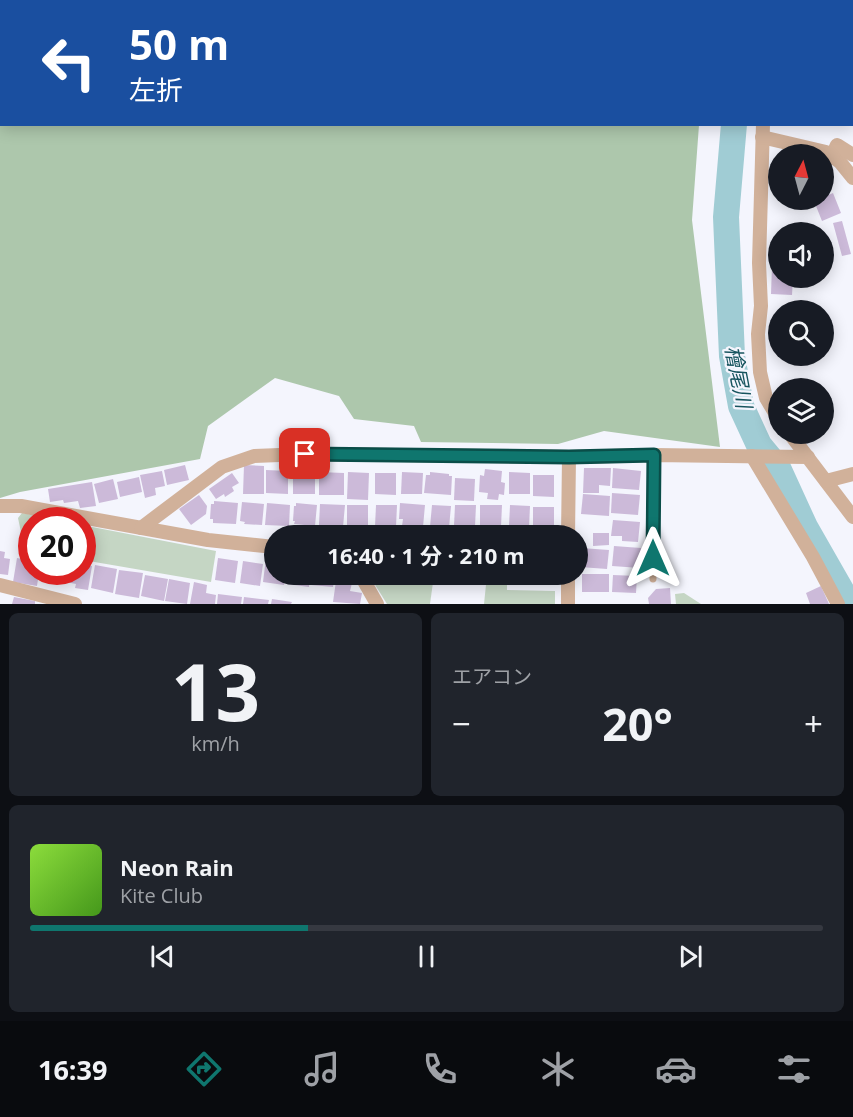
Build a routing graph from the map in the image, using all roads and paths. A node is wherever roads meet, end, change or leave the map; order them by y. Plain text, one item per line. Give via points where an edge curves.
1 (762, 131) edge
2 (802, 144) edge
3 (834, 152) edge
4 (853, 155) edge
5 (834, 158) edge
6 (853, 178) edge
7 (768, 401) edge
8 (798, 444) edge
9 (654, 455) junction
10 (752, 456) junction
11 (569, 457) junction
12 (808, 457) junction
13 (853, 474) edge
14 (826, 481) junction
15 (0, 506) edge
16 (853, 517) edge
17 (568, 525) edge
18 (141, 528) junction
19 (264, 546) edge
20 (653, 579) dead end
21 (0, 585) edge
22 (366, 585) edge
23 (568, 585) edge
24 (75, 604) edge
25 (377, 604) edge
26 (568, 604) edge
27 (838, 604) edge

1 - 2 street
1 - 7 street via 758,334 760,372
3 - 4 street via 837,145
5 - 6 street
8 - 12 street
9 - 10 street
9 - 11 street
9 - 20 lane
10 - 12 street
10 - 27 street
11 - 17 street
11 - 18 street via 254,456 222,467
12 - 14 street
13 - 14 street
14 - 16 street
15 - 18 street via 21,506
18 - 19 street
21 - 24 street
22 - 25 street
23 - 26 street

